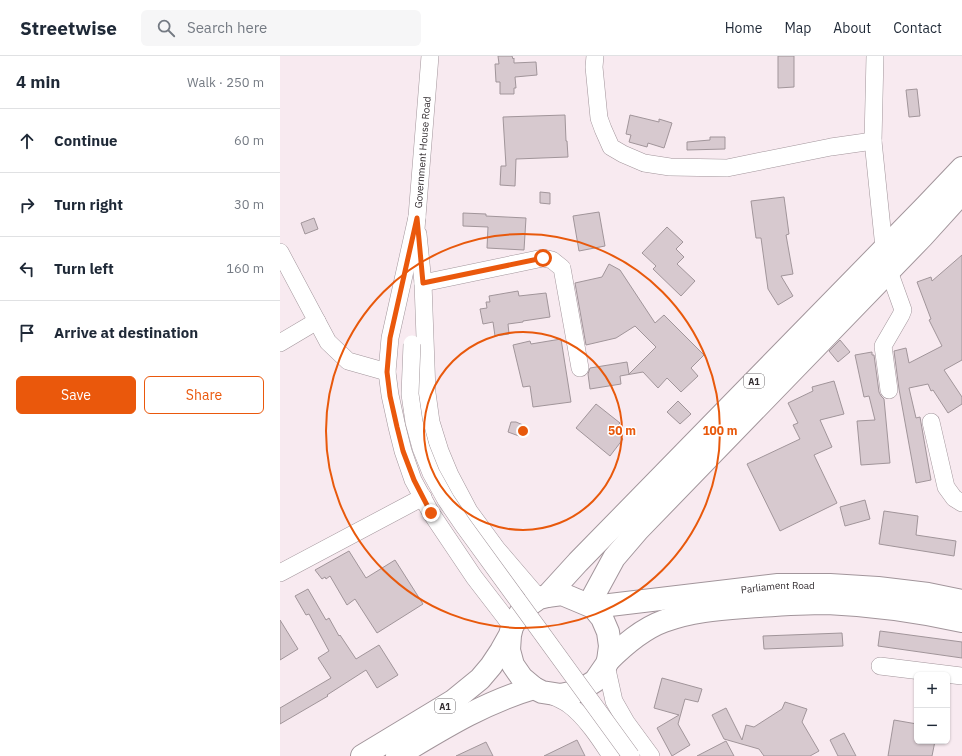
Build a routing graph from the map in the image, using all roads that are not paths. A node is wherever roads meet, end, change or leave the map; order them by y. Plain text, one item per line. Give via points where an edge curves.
1 (430, 56) edge
2 (594, 56) edge
3 (875, 56) edge
4 (873, 140) junction
5 (962, 168) edge
6 (962, 193) edge
7 (417, 218) junction
8 (280, 252) edge
9 (891, 260) junction
10 (423, 283) junction
11 (317, 321) junction
12 (280, 343) edge
13 (580, 368) dead end
14 (387, 372) junction
15 (889, 390) dead end
16 (931, 422) dead end
17 (422, 497) junction
18 (962, 503) edge
19 (280, 573) edge
20 (543, 597) junction
21 (961, 597) edge
22 (591, 606) junction
23 (962, 621) edge
24 (511, 631) junction
25 (607, 663) junction
26 (880, 666) dead end
27 (962, 676) edge
28 (538, 690) junction
29 (362, 756) edge
30 (397, 756) edge
31 (611, 756) edge
32 (631, 756) edge
33 (651, 756) edge

1 - 7 street, Government House Road
2 - 4 street via 599,118 603,129 611,146 644,163 670,167 727,168
3 - 4 street
4 - 9 street
5 - 9 main road, A1
6 - 9 main road, A1
7 - 10 street
7 - 14 street via 390,338
7 - 32 street, Government House Road, bridge via 410,394 421,448 431,473 463,525
8 - 11 street
9 - 15 street via 903,310 883,346
9 - 20 main road, A1
9 - 22 main road, A1 via 638,530 614,558
10 - 13 street via 543,258 552,260 562,268
10 - 20 street via 427,393 440,451 469,511 497,549
11 - 12 street
11 - 14 street via 328,342 348,361
14 - 17 street via 403,451
16 - 18 street via 946,487 954,498
17 - 19 street
17 - 24 street via 474,577 504,616
20 - 22 main road via 562,594
20 - 24 main road via 522,610
21 - 22 main road, Parliament Road via 830,584 786,585
22 - 25 main road via 602,618 608,632 610,646
23 - 25 main road, Parliament Road via 877,606 827,603 781,604 700,612 664,621 644,630
24 - 28 main road via 509,650 513,665 522,678
24 - 29 main road, A1 via 491,666 453,702
25 - 28 main road via 595,681 579,691 561,695
25 - 33 street via 614,701
26 - 27 street
28 - 30 main road, A1 via 500,699 478,709
28 - 31 street via 569,705 584,719

